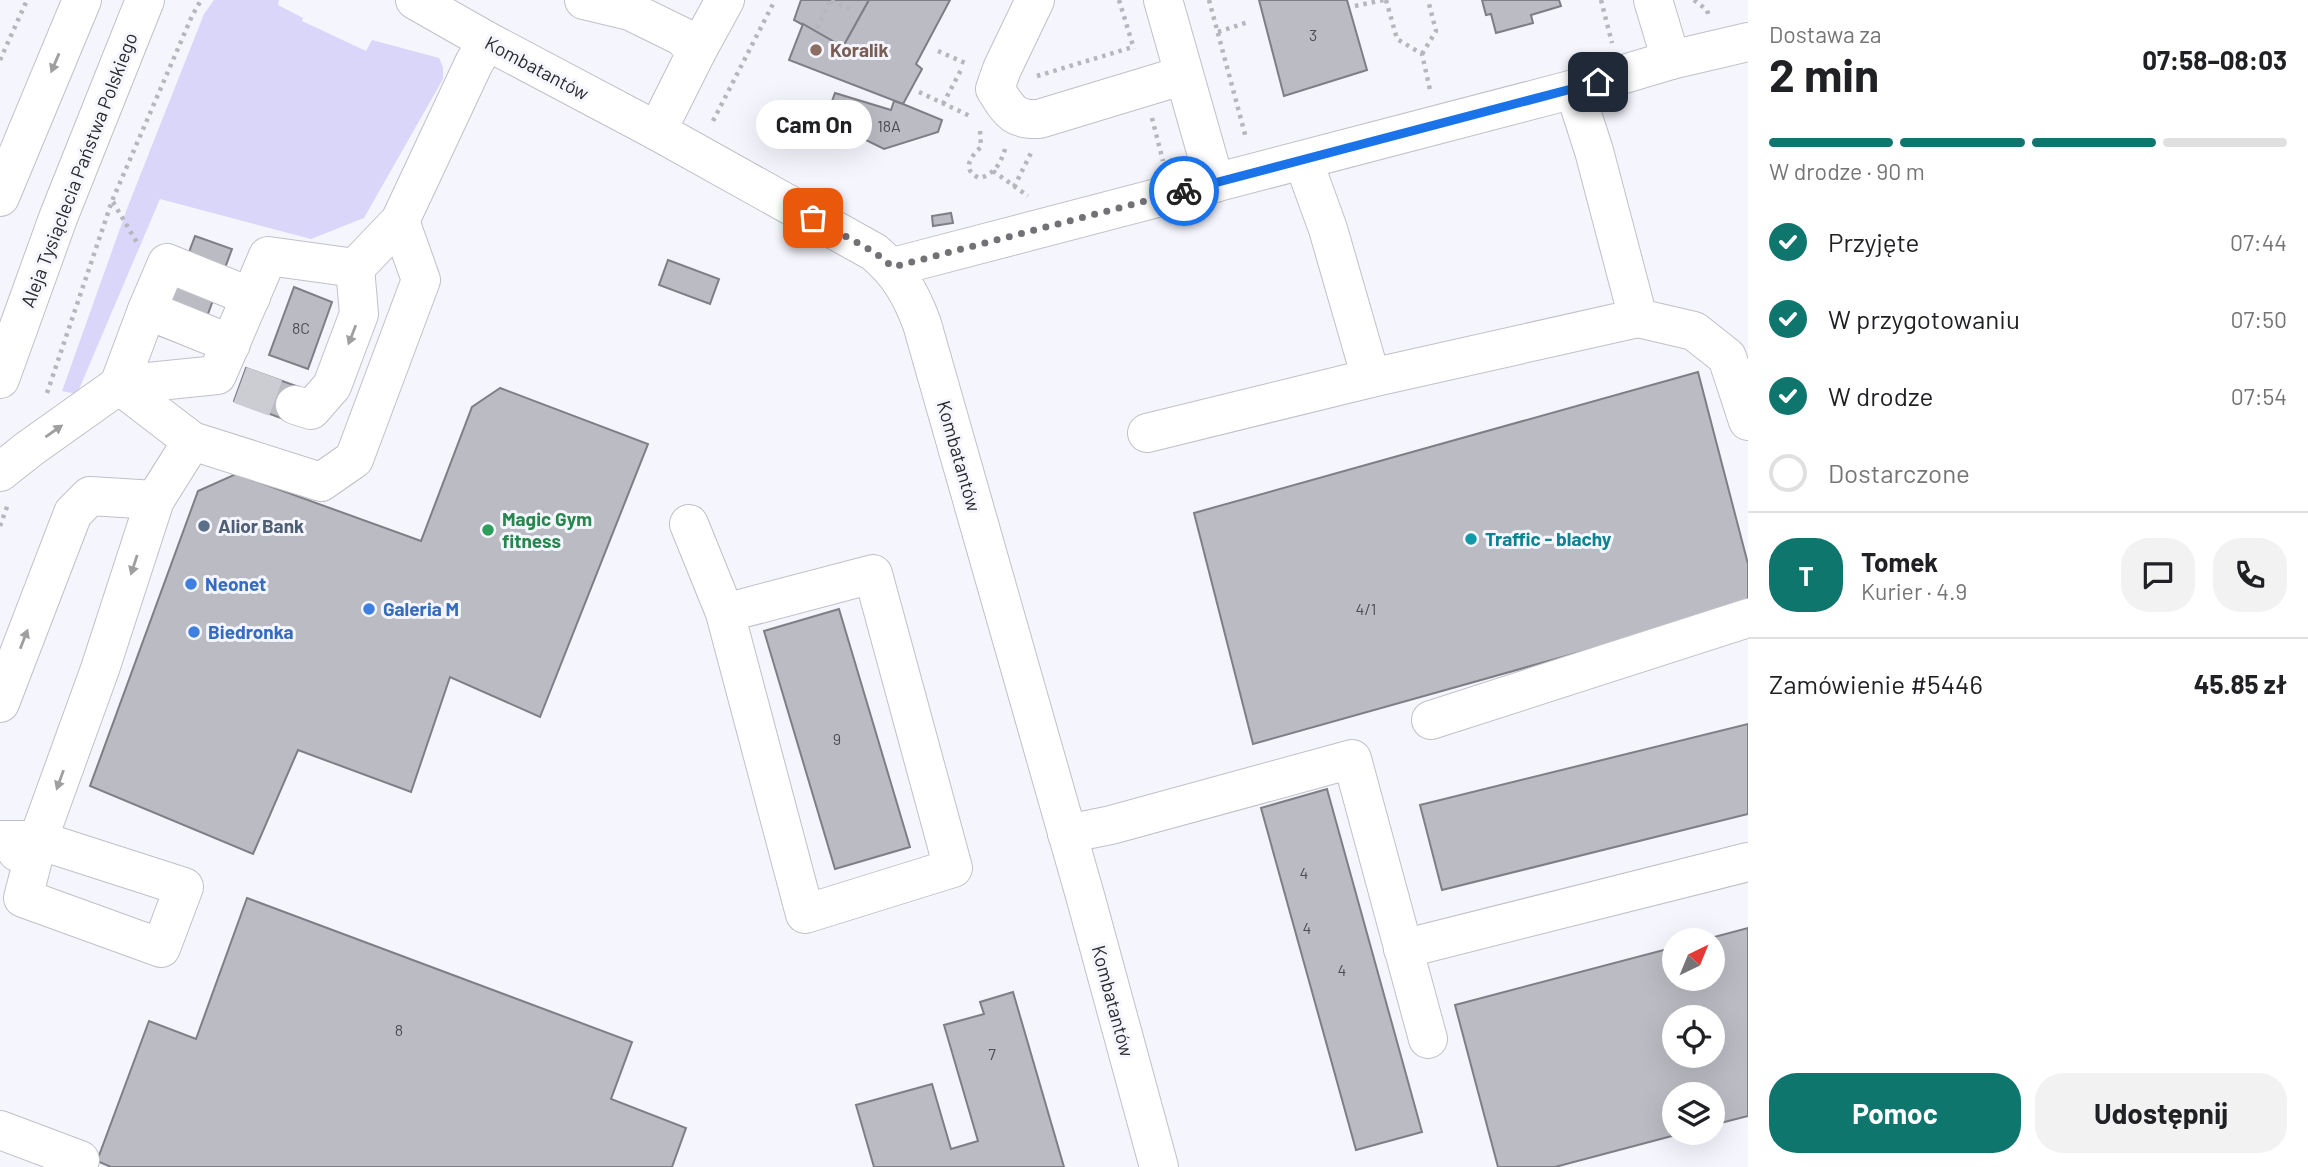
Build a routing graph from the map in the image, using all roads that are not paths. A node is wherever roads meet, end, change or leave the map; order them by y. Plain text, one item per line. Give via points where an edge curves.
1 (82, 0) edge
2 (145, 0) edge
3 (584, 0) edge
4 (725, 0) edge
5 (1035, 0) edge
6 (1163, 0) edge
7 (1653, 0) edge
8 (414, 2) edge
9 (487, 41) junction
10 (1748, 42) edge
11 (696, 53) junction
12 (1671, 61) junction
13 (1184, 75) junction
14 (1574, 89) junction
15 (657, 131) junction
16 (1303, 160) junction
17 (1215, 183) junction
18 (0, 197) edge
19 (400, 221) junction
20 (893, 267) junction
21 (355, 268) junction
22 (153, 295) junction
23 (251, 297) junction
24 (1638, 318) junction
25 (229, 368) junction
26 (0, 379) edge
27 (1371, 379) junction
28 (119, 385) junction
29 (295, 405) tunnel mouth
30 (1748, 421) edge
31 (1147, 433) dead end
32 (192, 441) junction
33 (5, 486) edge
34 (155, 500) junction
35 (689, 524) dead end
36 (725, 613) junction
37 (1748, 618) edge
38 (0, 703) edge
39 (1431, 720) dead end
40 (1067, 834) junction
41 (0, 840) edge
42 (38, 840) junction
43 (0, 862) edge
44 (1748, 862) edge
45 (1404, 949) junction
46 (1428, 1039) dead end
47 (0, 1130) edge
48 (80, 1160) dead end
49 (1159, 1167) edge

1 -> 18 street
2 - 26 street, Aleja Tysiąclecia Państwa Polskiego
3 - 11 street via 630,11 683,37
4 - 11 street
5 - 13 street via 996,89 1010,113 1024,120 1039,119
6 - 13 street
7 - 12 street
8 - 9 street, Kombatantów
9 - 15 street, Kombatantów
9 - 19 street
10 - 12 street
11 - 15 street
12 - 14 street
13 - 17 street
14 - 16 street
14 - 24 street
15 - 20 street, Kombatantów via 874,252
16 - 17 street
16 - 27 street
17 - 20 street
19 - 21 street
19 - 32 street via 421,280 354,459 321,482
20 - 40 street, Kombatantów via 922,324
21 - 23 street via 268,256
21 -> 29 street via 359,314 332,386 311,410
22 - 23 street via 167,263
22 - 25 street
22 - 28 street
23 - 25 street
24 - 27 street
24 - 30 street via 1694,331 1727,356
25 - 28 street
27 - 31 street
28 - 32 street
33 -> 28 street via 29,449
32 - 34 street
38 -> 34 street via 73,513 90,496
34 -> 42 street
35 - 36 street
36 - 36 street via 805,914 953,868 873,574
37 - 39 street
40 - 45 street via 1352,759
40 - 49 street, Kombatantów
41 - 42 street
42 - 43 street
44 - 45 street
45 - 46 street
47 - 48 street

